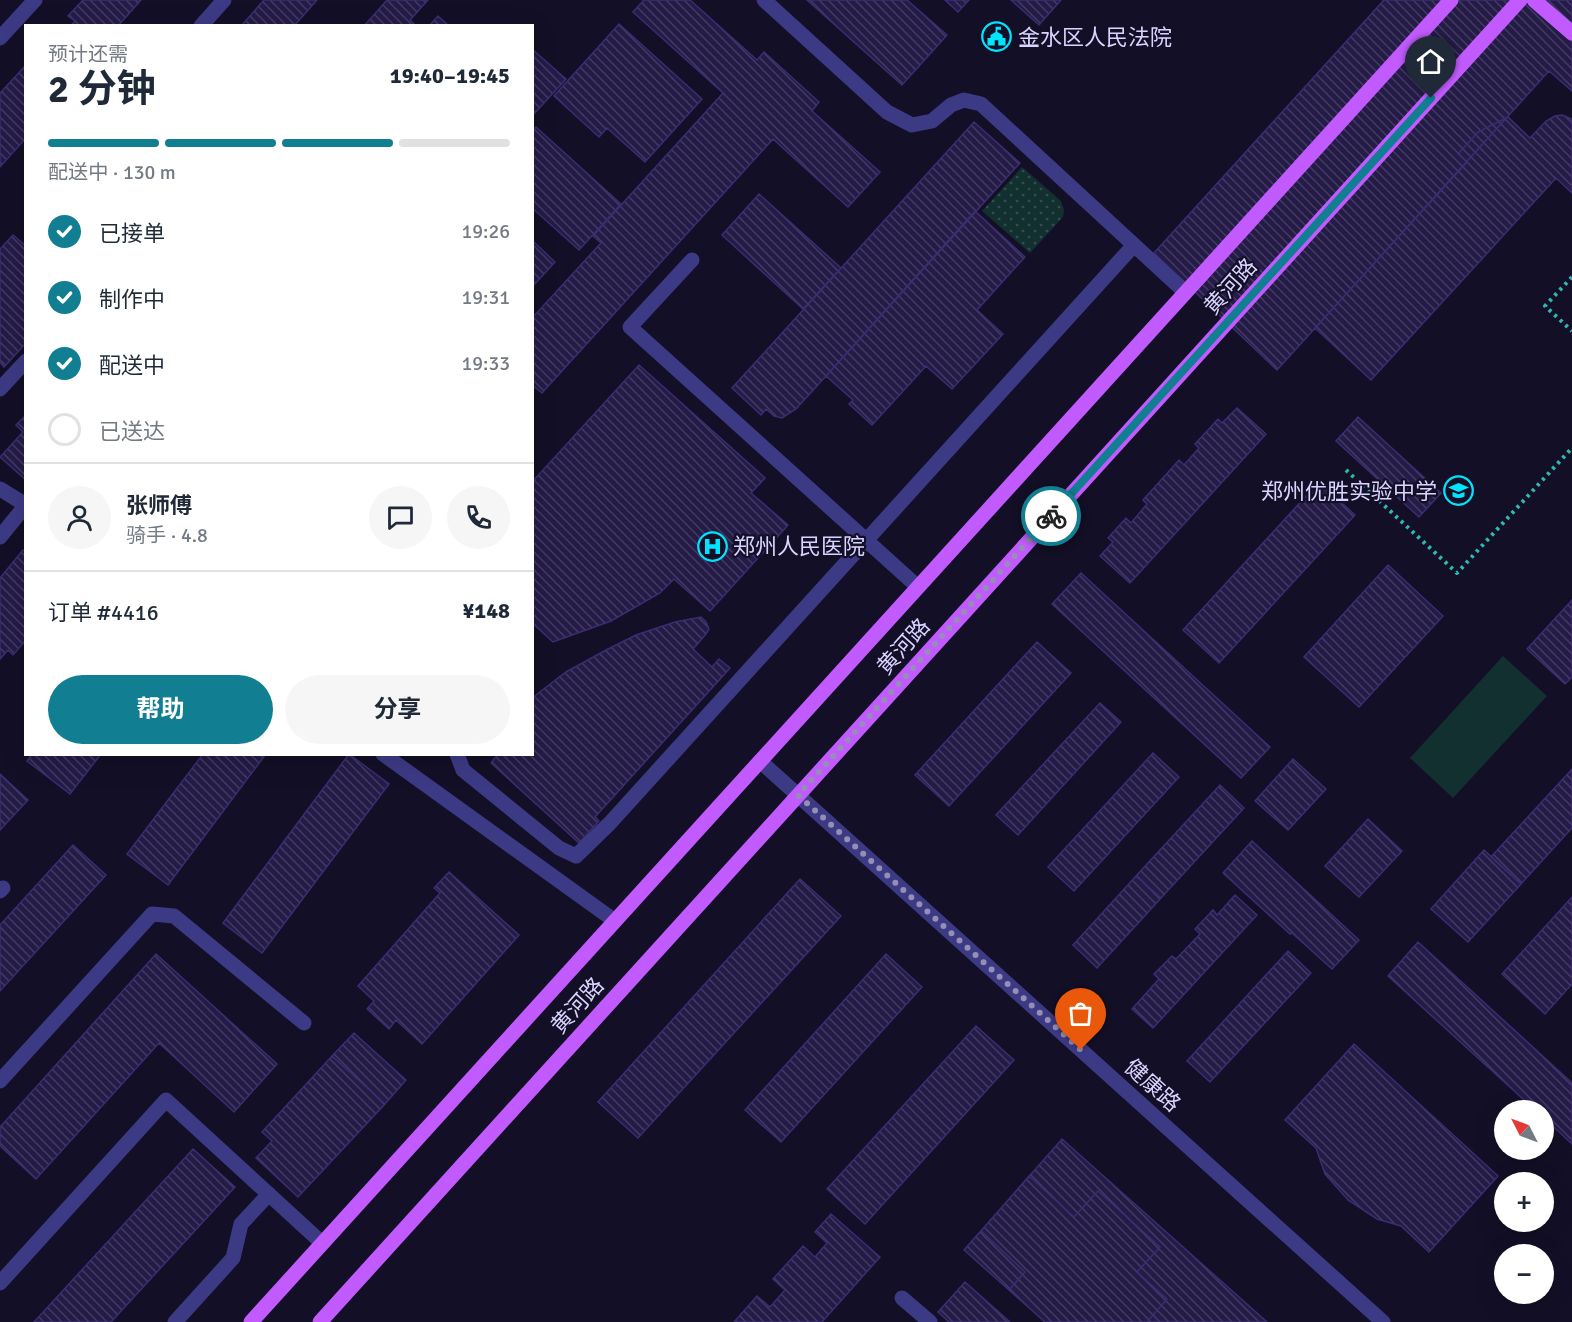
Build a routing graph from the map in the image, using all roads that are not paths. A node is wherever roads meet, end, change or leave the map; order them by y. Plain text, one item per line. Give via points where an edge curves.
1 (34, 0) edge
2 (224, 0) edge
3 (764, 0) edge
4 (1451, 0) edge
5 (1520, 0) edge
6 (1534, 0) edge
7 (203, 24) edge
8 (1572, 33) edge
9 (0, 38) edge
10 (1134, 245) junction
11 (692, 260) dead end
12 (1185, 292) junction
13 (24, 363) edge
14 (0, 389) edge
15 (0, 489) edge
16 (24, 504) edge
17 (24, 507) edge
18 (0, 537) edge
19 (866, 541) junction
20 (918, 587) junction
21 (386, 756) edge
22 (458, 756) edge
23 (760, 761) junction
24 (798, 795) junction
25 (615, 921) junction
26 (304, 1023) dead end
27 (0, 1081) edge
28 (269, 1194) junction
29 (322, 1243) junction
30 (0, 1283) edge
31 (902, 1298) dead end
32 (175, 1322) edge
33 (251, 1322) edge
34 (320, 1322) edge
35 (930, 1322) edge
36 (1383, 1322) edge

1 - 9 street
2 - 7 street
3 - 10 street via 887,112 912,125 932,121 964,100 981,104
4 - 12 main road, 黄河路
5 - 24 main road, 黄河路
6 - 8 main road
10 - 12 street
10 - 19 street
11 - 19 street via 630,327
12 - 20 main road, 黄河路
13 - 14 street
15 - 16 street
17 - 18 street
19 - 20 street
19 - 22 street via 576,856 559,848 463,770
20 - 23 main road, 黄河路
21 - 25 street
23 - 24 street, 健康路
23 - 25 main road, 黄河路
24 - 34 main road, 黄河路
24 - 36 street, 健康路
25 - 29 main road, 黄河路
26 - 27 street via 174,916 152,914
28 - 29 street
28 - 30 street via 166,1100
28 - 32 street via 241,1224 233,1258
29 - 33 main road, 黄河路
31 - 35 street

